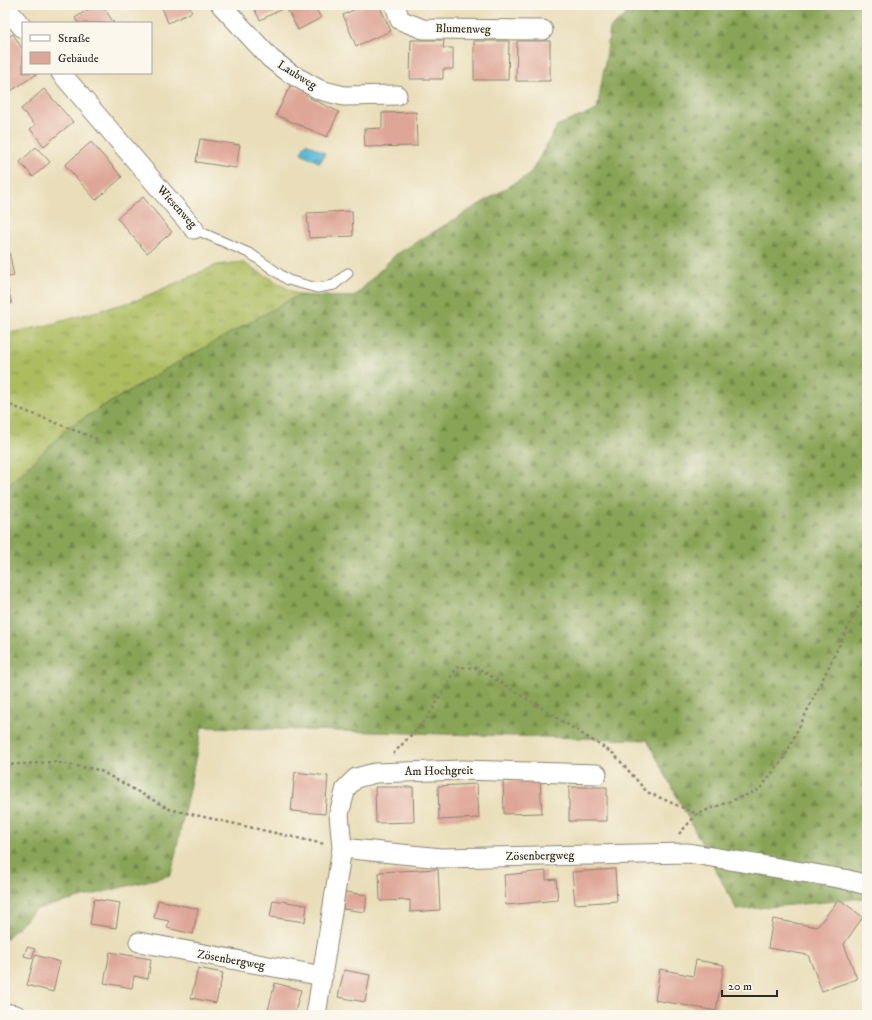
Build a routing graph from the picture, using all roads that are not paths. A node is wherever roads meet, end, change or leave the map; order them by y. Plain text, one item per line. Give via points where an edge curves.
1 (221, 5) edge
2 (395, 5) edge
3 (7, 7) edge
4 (22, 27) edge
5 (543, 30) dead end
6 (63, 74) edge
7 (397, 95) dead end
8 (194, 229) joint
9 (348, 273) dead end
10 (597, 774) dead end
11 (342, 848) junction
12 (867, 885) edge
13 (139, 942) dead end
14 (323, 976) junction
15 (5, 1013) edge
16 (16, 1015) edge
17 (316, 1015) edge

1 - 7 street, Laubweg via 271,59 320,90 344,96
2 - 5 street, Blumenweg via 400,20 423,29
3 - 4 street
6 - 8 street, Wiesenweg
8 - 9 lane, Wiesenweg via 251,254 288,280 317,288 334,285
10 - 11 street, Am Hochgreit via 462,770 375,773 356,778 346,788 339,814
11 - 12 street, Zösenbergweg via 441,858 688,853
11 - 14 street
13 - 14 street, Zösenbergweg
14 - 17 street
15 - 16 street

